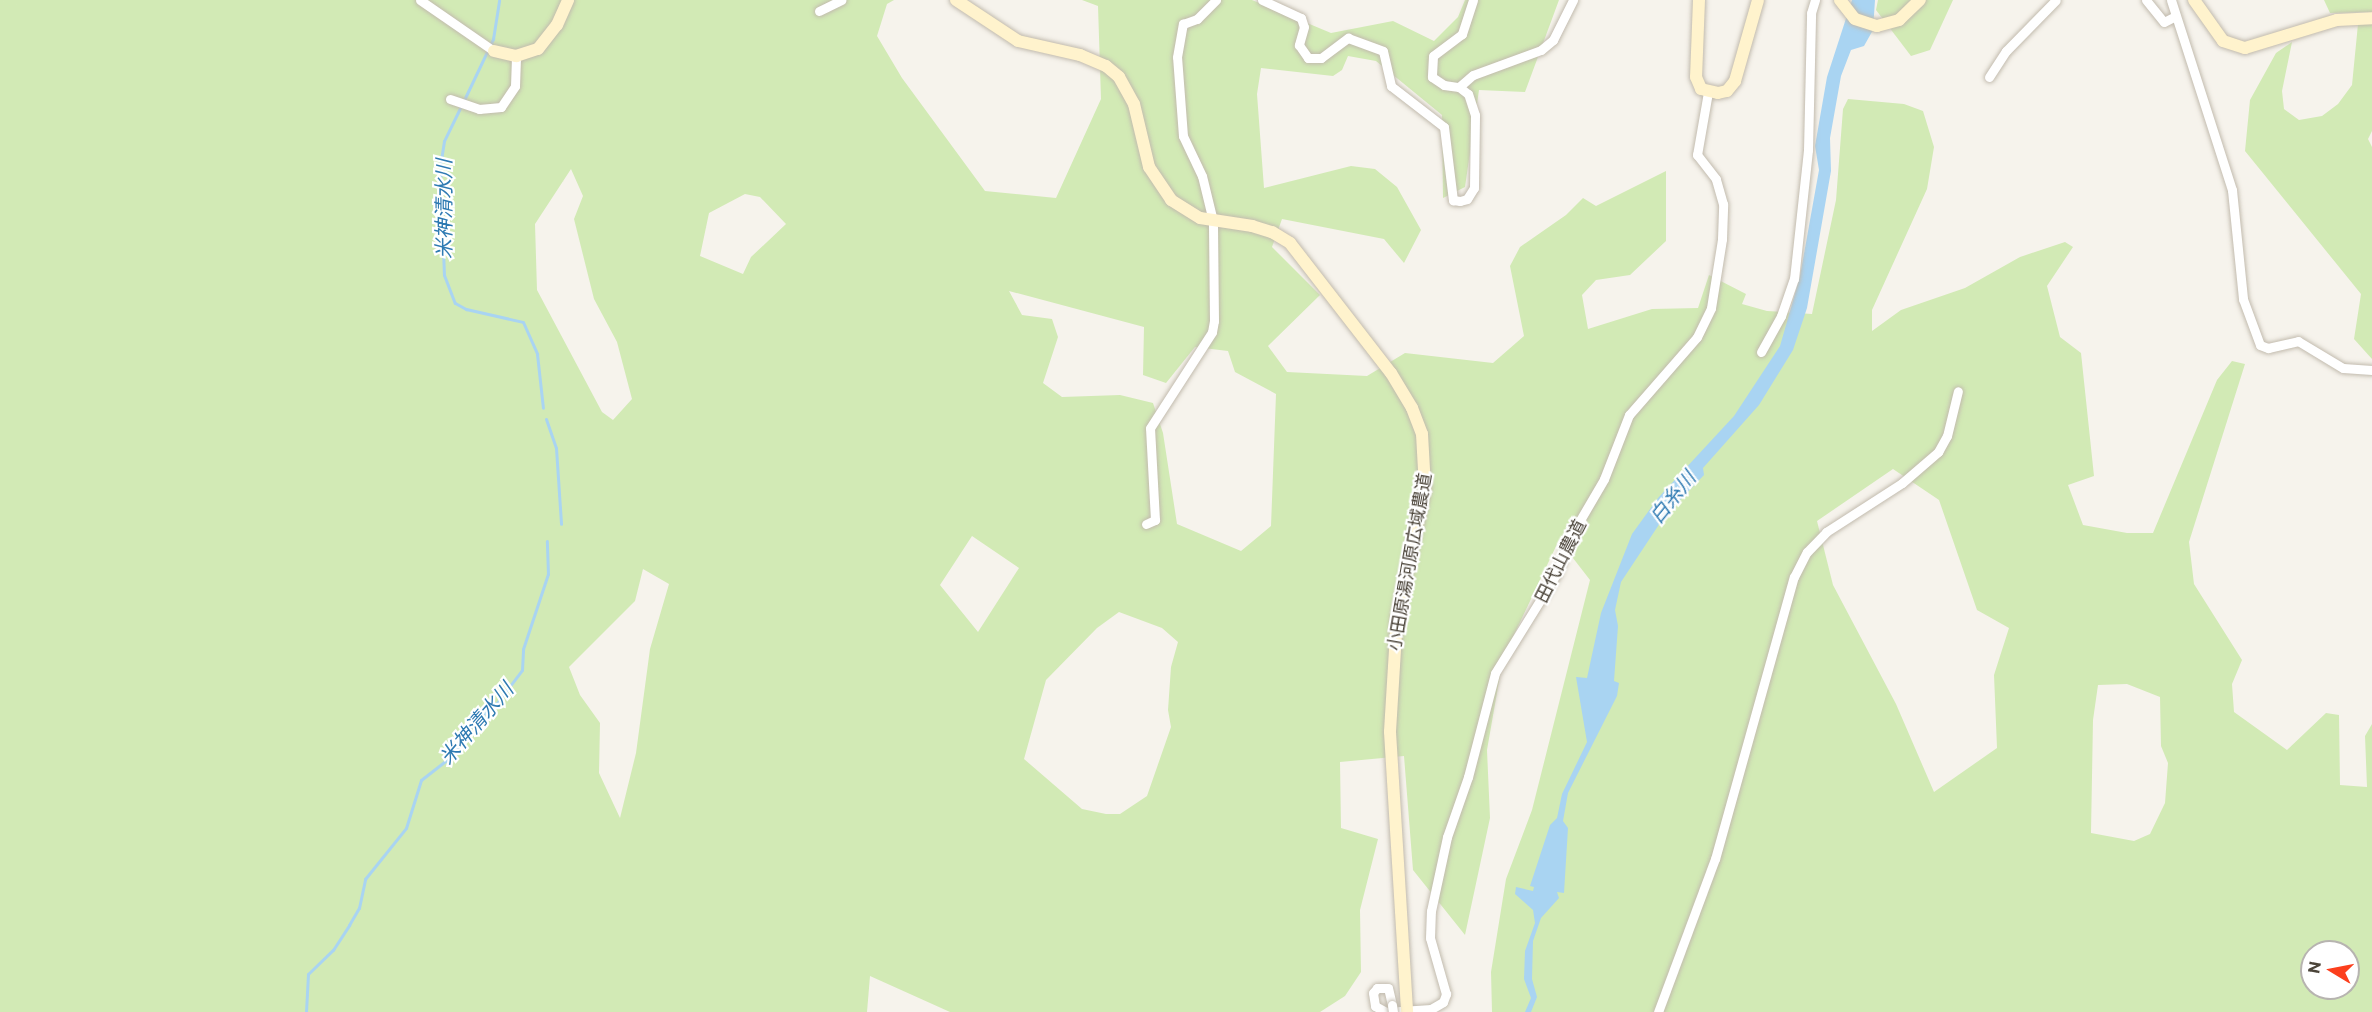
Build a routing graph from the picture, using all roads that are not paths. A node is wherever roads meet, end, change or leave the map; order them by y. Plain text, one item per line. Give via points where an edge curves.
1 (420, 0) edge
2 (568, 0) edge
3 (824, 0) edge
4 (842, 0) edge
5 (956, 0) edge
6 (1216, 0) edge
7 (1262, 0) edge
8 (1473, 0) edge
9 (1574, 0) edge
10 (1699, 0) edge
11 (1758, 0) edge
12 (1815, 0) edge
13 (1920, 0) edge
14 (2056, 0) edge
15 (2146, 0) edge
16 (2171, 0) edge
17 (2194, 0) edge
18 (1841, 2) edge
19 (2176, 16) junction
20 (2372, 18) edge
21 (494, 51) joint
22 (516, 56) junction
23 (1989, 77) dead end
24 (1459, 87) junction
25 (1708, 92) junction
26 (452, 100) dead end
27 (1213, 221) junction
28 (1761, 352) dead end
29 (2372, 370) edge
30 (1958, 391) dead end
31 (1146, 524) dead end
32 (1392, 1009) edge
33 (1407, 1012) edge
34 (1659, 1012) edge

1 - 21 street
2 - 22 street via 546,42 529,54
3 - 4 street via 819,11
5 - 27 street, 小田原湯河原広域農道 via 1018,41 1080,55 1106,66 1119,77 1134,104 1149,167 1158,185 1182,208
6 - 27 street via 1197,19 1183,24 1177,57 1183,136 1202,176
7 - 24 street via 1301,18 1304,27 1299,45 1308,58 1321,58 1348,38 1383,51 1391,86 1444,127 1454,200 1460,201 1471,195 1474,188 1475,115 1468,94
8 - 24 street via 1462,34 1433,56 1430,66 1432,77
9 - 24 street via 1547,46 1473,75
10 - 25 street via 1696,77 1701,89
11 - 25 street via 1735,81 1727,91
12 - 28 street via 1811,13 1808,150 1794,279 1781,316
13 - 18 street via 1899,20 1877,26 1855,19
14 - 23 street via 2006,51
15 - 19 street via 2164,22
16 - 19 street
17 - 20 street via 2223,41 2246,48 2337,21
19 - 29 street via 2232,190 2243,298 2260,345 2268,348 2298,341 2343,368
21 - 22 street
22 - 26 street via 511,96 494,110
25 - 33 street, 田代山農道 via 1697,155 1716,179 1723,204 1722,239 1711,308 1697,337 1629,415 1604,479 1569,539 1557,573 1495,673 1431,911 1430,938 1446,994 1438,1007
27 - 31 street via 1212,332 1150,428 1155,520
27 - 33 street, 小田原湯河原広域農道 via 1272,232 1290,243 1391,373 1422,434 1425,488 1397,617 1391,685 1390,732
30 - 34 street via 1947,436 1931,459 1902,483 1826,532 1808,552 1794,577 1714,859
32 - 33 street, 田代山農道 via 1389,988 1377,988 1373,999 1380,1011

